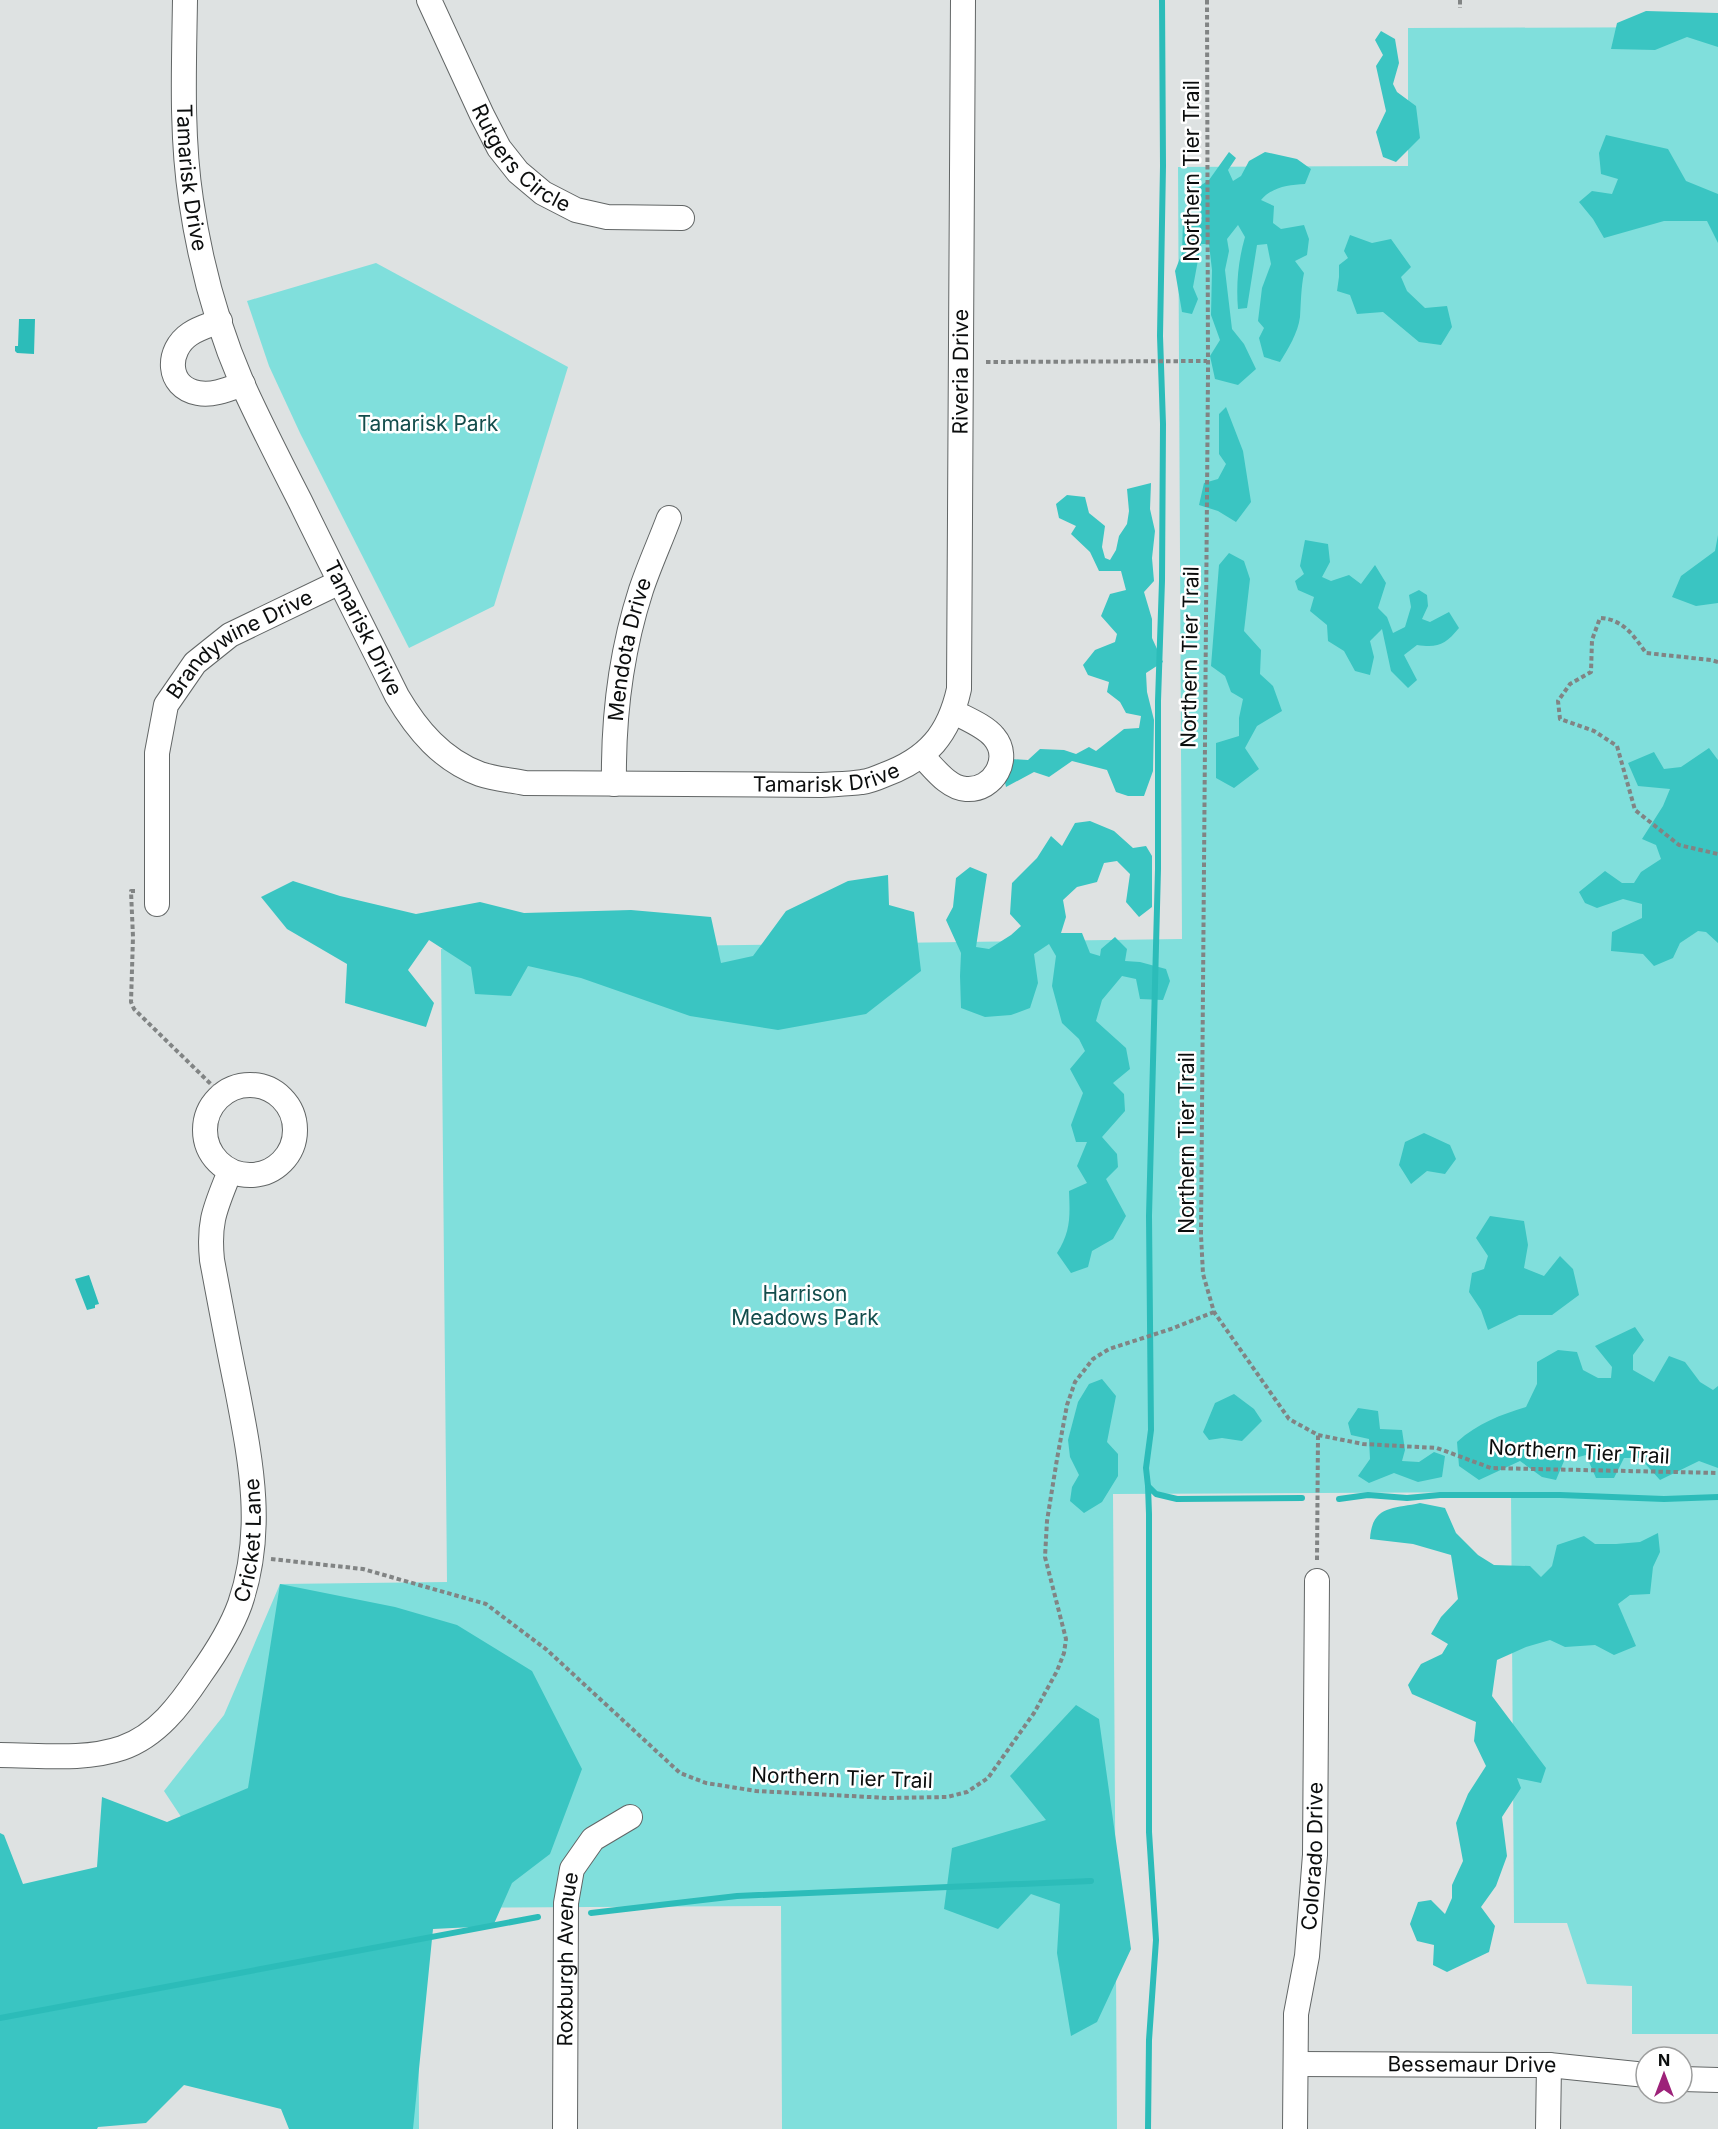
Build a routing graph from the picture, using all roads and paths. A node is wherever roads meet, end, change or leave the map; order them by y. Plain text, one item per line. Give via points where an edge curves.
1 (185, 0) edge
2 (429, 0) edge
3 (963, 0) edge
4 (1207, 0) edge
5 (1460, 0) edge
6 (1460, 8) dead end
7 (682, 218) dead end
8 (220, 321) junction
9 (1208, 361) junction
10 (986, 362) dead end
11 (243, 384) junction
12 (669, 518) dead end
13 (340, 582) junction
14 (1718, 662) edge
15 (954, 712) junction
16 (930, 747) junction
17 (614, 784) junction
18 (1718, 854) edge
19 (157, 898) joint
20 (222, 1095) junction
21 (230, 1171) junction
22 (1214, 1312) junction
23 (1318, 1435) junction
24 (1718, 1473) edge
25 (252, 1557) junction
26 (1317, 1581) joint
27 (0, 1755) edge
28 (630, 1817) dead end
29 (1296, 2064) junction
30 (1549, 2065) junction
31 (1634, 2074) edge
32 (1694, 2079) edge
33 (1718, 2080) edge
34 (565, 2129) edge
35 (1296, 2129) edge
36 (1548, 2129) edge

1 - 8 street, Tamarisk Drive via 186,154 199,243
2 - 7 street, Rutgers Circle via 482,116 499,148 518,172 543,193 576,210 607,217
3 - 15 street, Riveria Drive via 960,662
4 - 9 path, Northern Tier Trail
5 - 6 path
8 - 11 street, Tamarisk Drive
8 - 11 street via 190,334 180,343 172,372 186,389 196,393 208,394
9 - 10 path
9 - 22 path, Northern Tier Trail via 1201,1236 1203,1274
11 - 13 street, Tamarisk Drive
12 - 17 street, Mendota Drive via 630,629 620,686
13 - 17 street, Tamarisk Drive via 413,723 453,760 481,774 525,783
13 - 19 street, Brandywine Drive via 230,635 195,663 166,705 157,753
14 - 18 path via 1647,653 1630,630 1612,618 1600,618 1592,640 1591,672 1570,684 1558,701 1560,719 1594,731 1617,746 1635,810 1678,845
15 - 16 street, Riveria Drive
15 - 16 street via 994,737 1001,749 998,773 981,786 967,789 946,781
16 - 17 street, Tamarisk Drive via 896,771 864,782
19 - 20 path via 131,891 131,1002 134,1010
20 - 21 street via 206,1120 205,1135 218,1162
20 - 21 street via 249,1085 271,1090 288,1104 296,1132 285,1160 273,1169 259,1175
21 - 25 street, Cricket Lane via 212,1216 210,1237 254,1483
22 - 23 path, Northern Tier Trail via 1288,1419
22 - 25 path, Northern Tier Trail via 1109,1349 1093,1359 1075,1382 1067,1405 1047,1521 1045,1557 1066,1639 1064,1653 1034,1713 988,1778 967,1792 947,1797 888,1798 756,1791 706,1784 680,1773 547,1650 486,1604 363,1569
23 - 24 path, Northern Tier Trail via 1363,1443 1437,1448 1491,1468
23 - 26 path
25 - 27 street, Cricket Lane via 240,1605 216,1651 180,1706 147,1735 94,1755
26 - 29 street, Colorado Drive via 1315,1855 1306,1956 1296,2014
28 - 34 street, Roxburgh Avenue via 593,1839 572,1869 566,1903
29 - 30 street, Bessemaur Drive
29 - 35 street, Colorado Drive
30 - 31 street, Bessemaur Drive
30 - 36 street
32 - 33 street

